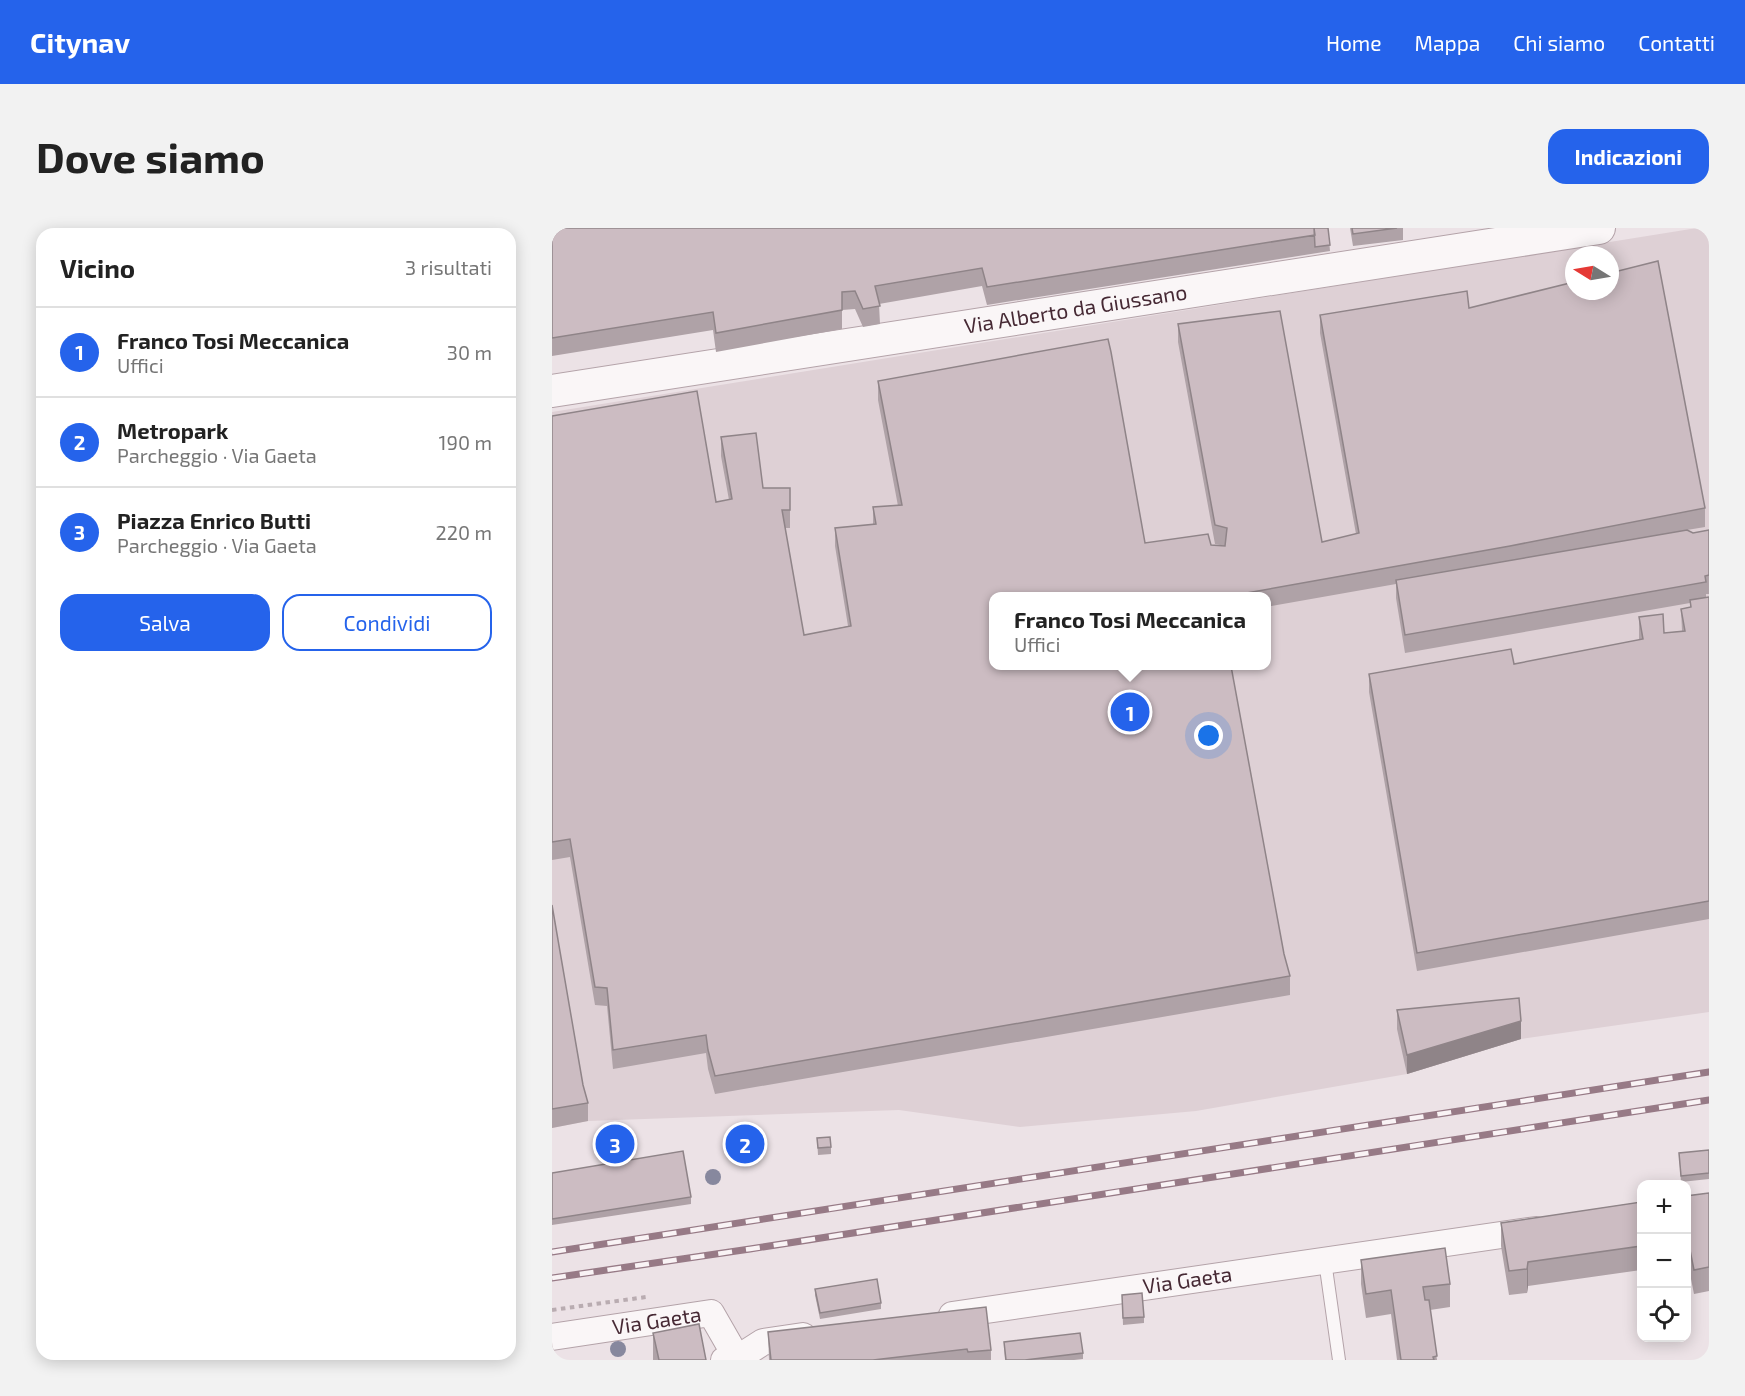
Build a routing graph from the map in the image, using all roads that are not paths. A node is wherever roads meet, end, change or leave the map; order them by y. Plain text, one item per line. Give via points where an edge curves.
1 (1599, 228) edge
2 (1512, 235) edge
3 (552, 391) edge
4 (1560, 1227) edge
5 (1325, 1261) junction
6 (927, 1318) edge
7 (822, 1334) edge
8 (552, 1337) edge
9 (733, 1359) edge
10 (1339, 1360) edge

1 - 2 street, Via Alberto da Giussano
2 - 3 street, Via Alberto da Giussano
4 - 5 street, Via Gaeta
5 - 6 street, Via Gaeta
5 - 10 lane
7 - 9 street, Via Gaeta via 763,1342
8 - 9 street, Via Gaeta via 711,1313

